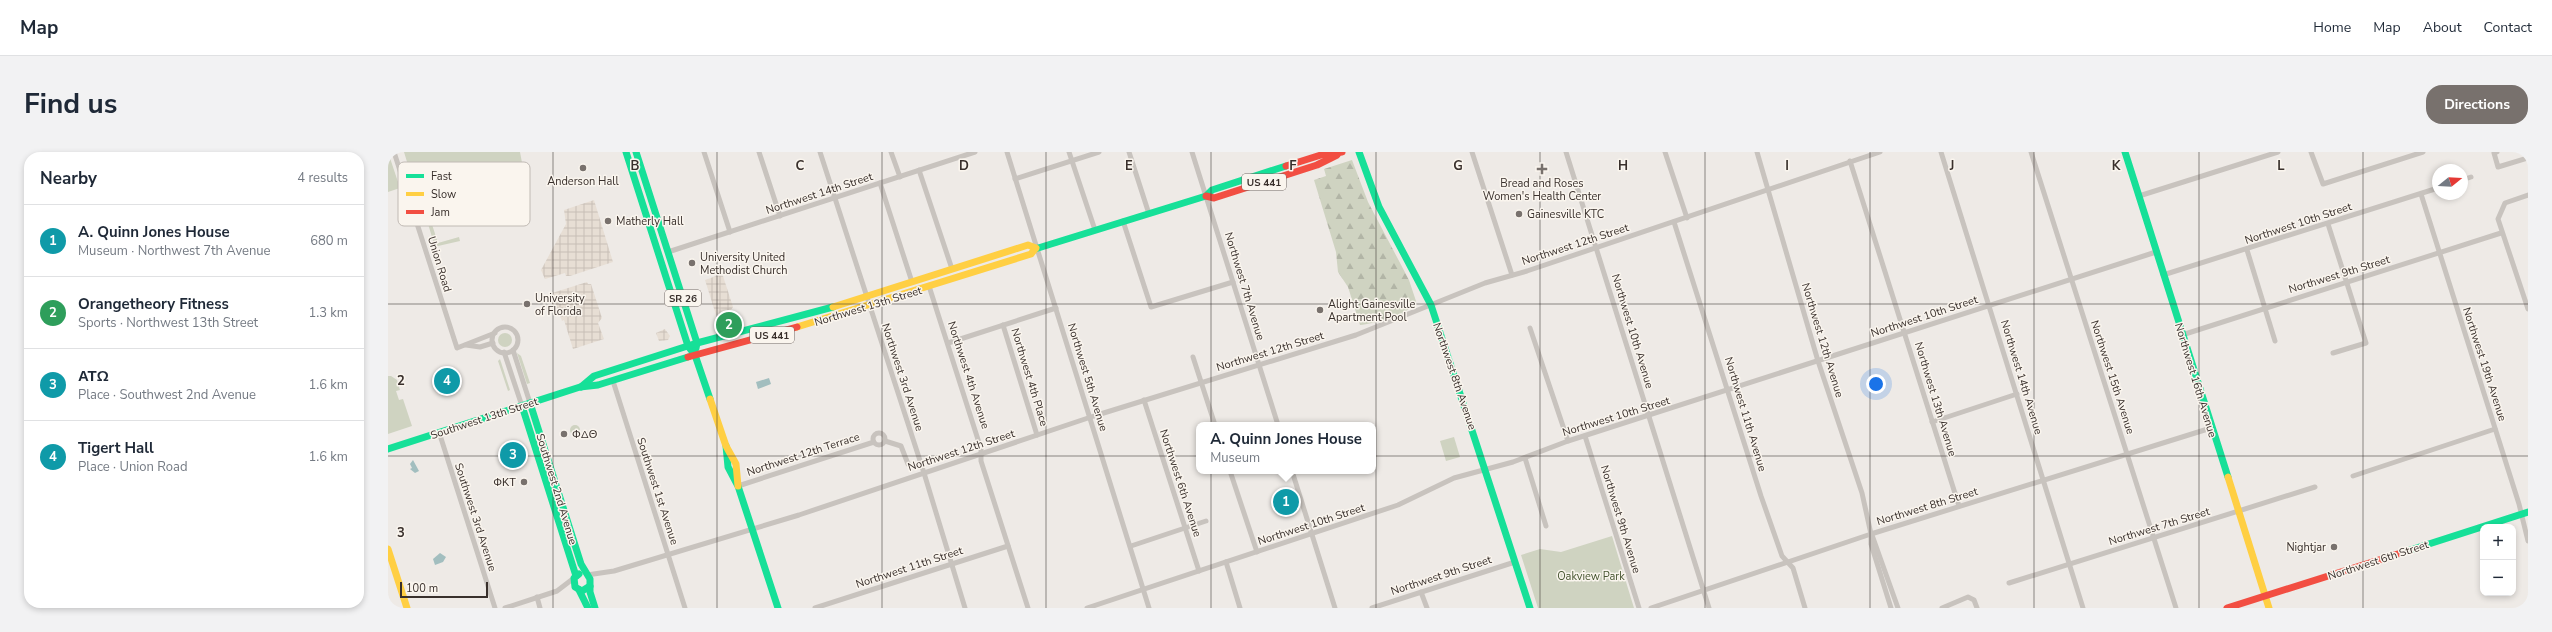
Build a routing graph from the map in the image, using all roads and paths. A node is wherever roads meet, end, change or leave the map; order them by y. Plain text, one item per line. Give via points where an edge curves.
1 (394, 152) edge
2 (626, 152) edge
3 (636, 152) edge
4 (704, 152) edge
5 (759, 152) edge
6 (820, 152) edge
7 (891, 152) edge
8 (975, 152) edge
9 (1007, 152) edge
10 (1069, 152) edge
11 (1099, 152) edge
12 (1129, 152) edge
13 (1192, 152) edge
14 (1343, 152) edge
15 (1359, 152) edge
16 (1472, 152) edge
17 (1566, 152) edge
18 (1665, 152) edge
19 (1756, 152) edge
20 (1880, 152) edge
21 (1941, 152) edge
22 (2031, 152) edge
23 (2125, 152) edge
24 (2278, 152) edge
25 (2311, 152) edge
26 (2422, 152) edge
27 (2497, 152) edge
28 (2528, 158) edge
29 (1072, 161) junction
30 (1850, 161) junction
31 (398, 164) edge
32 (919, 170) junction
33 (900, 177) junction
34 (2471, 177) dead end
35 (2468, 178) edge
36 (1015, 179) junction
37 (880, 183) junction
38 (1769, 189) junction
39 (2432, 190) edge
40 (2421, 194) junction
41 (2528, 194) edge
42 (1206, 196) junction
43 (2139, 196) junction
44 (835, 198) junction
45 (1149, 214) junction
46 (780, 216) junction
47 (1686, 218) junction
48 (1123, 221) junction
49 (1674, 222) junction
50 (2328, 224) junction
51 (418, 226) edge
52 (1095, 230) junction
53 (730, 232) junction
54 (2501, 233) junction
55 (1596, 247) junction
56 (1036, 248) junction
57 (2247, 250) junction
58 (668, 252) junction
59 (2156, 252) junction
60 (2438, 253) junction
61 (952, 270) junction
62 (1512, 275) junction
63 (2163, 275) junction
64 (2072, 278) junction
65 (912, 282) junction
66 (1233, 282) junction
67 (2348, 282) junction
68 (930, 286) junction
69 (867, 296) junction
70 (1431, 305) junction
71 (870, 306) junction
72 (1989, 306) junction
73 (1056, 308) junction
74 (2265, 308) junction
75 (2528, 309) edge
76 (1003, 325) junction
77 (1530, 328) dead end
78 (494, 333) junction
79 (1904, 333) junction
80 (2182, 335) junction
81 (2275, 341) dead end
82 (493, 343) junction
83 (948, 343) junction
84 (697, 344) junction
85 (466, 345) junction
86 (688, 346) junction
87 (513, 350) junction
88 (504, 352) junction
89 (2333, 354) dead end
90 (695, 355) junction
91 (1193, 357) dead end
92 (1818, 361) junction
93 (1259, 365) junction
94 (613, 381) junction
95 (1201, 382) junction
96 (580, 387) junction
97 (1728, 391) junction
98 (2017, 394) junction
99 (1144, 400) junction
100 (530, 403) junction
101 (522, 406) junction
102 (1649, 416) junction
103 (1090, 417) junction
104 (1214, 422) edge
105 (1277, 422) edge
106 (1932, 422) junction
107 (2211, 428) junction
108 (2495, 429) junction
109 (438, 432) junction
110 (1037, 435) junction
111 (1585, 436) junction
112 (885, 441) junction
113 (1568, 441) junction
114 (874, 442) junction
115 (388, 449) edge
116 (2127, 452) junction
117 (982, 454) junction
118 (1525, 458) junction
119 (908, 464) dead end
120 (1486, 469) junction
121 (924, 473) junction
122 (1231, 474) edge
123 (1293, 474) edge
124 (2353, 476) dead end
125 (2042, 481) junction
126 (738, 486) junction
127 (2315, 487) dead end
128 (1959, 506) junction
129 (2239, 512) junction
130 (2528, 512) edge
131 (2520, 515) junction
132 (1206, 521) dead end
133 (1546, 526) dead end
134 (752, 528) junction
135 (1185, 528) junction
136 (1312, 534) junction
137 (1871, 534) junction
138 (2153, 539) junction
139 (2528, 541) edge
140 (1008, 546) junction
141 (1131, 546) junction
142 (388, 549) edge
143 (1257, 552) junction
144 (668, 555) junction
145 (1226, 562) junction
146 (1515, 562) junction
147 (1788, 562) junction
148 (951, 564) junction
149 (2069, 564) junction
150 (1199, 571) junction
151 (586, 574) junction
152 (575, 577) junction
153 (2009, 583) dead end
154 (590, 586) junction
155 (1143, 589) junction
156 (579, 590) junction
157 (1704, 591) junction
158 (1421, 592) junction
159 (2265, 596) junction
160 (537, 597) junction
161 (407, 608) edge
162 (495, 608) edge
163 (505, 608) edge
164 (540, 608) edge
165 (588, 608) edge
166 (595, 608) edge
167 (685, 608) edge
168 (778, 608) edge
169 (815, 608) edge
170 (964, 608) edge
171 (1028, 608) edge
172 (1087, 608) edge
173 (1149, 608) edge
174 (1240, 608) edge
175 (1335, 608) edge
176 (1372, 608) edge
177 (1427, 608) edge
178 (1530, 608) edge
179 (1639, 608) edge
180 (1651, 608) edge
181 (1709, 608) edge
182 (1805, 608) edge
183 (1891, 608) edge
184 (1898, 608) edge
185 (1942, 608) edge
186 (1977, 608) edge
187 (2083, 608) edge
188 (2176, 608) edge
189 (2227, 608) edge
190 (2269, 608) edge

1 - 31 street, Union Road
2 - 86 main road, SR 26
3 - 58 main road, SR 26
4 - 53 street
5 - 46 street
6 - 44 street, Northwest 3rd Avenue
7 - 33 street
8 - 32 street, Northwest 14th Street
9 - 36 street, Northwest 5th Avenue
10 - 29 street
11 - 29 street
12 - 45 street
13 - 42 street, Northwest 7th Avenue
14 - 42 main road, Northwest 13th Street / US 441 via 1323,162 1214,198
15 - 70 main road, Northwest 8th Avenue via 1379,207
16 - 62 street
17 - 55 street, Northwest 10th Avenue
18 - 47 street
19 - 38 street, Northwest 12th Avenue
20 - 30 street, Northwest 12th Street
21 - 72 street, Northwest 14th Avenue
22 - 64 street, Northwest 15th Avenue
23 - 43 main road, Northwest 16th Avenue
24 - 43 street
25 - 26 street via 2322,184
27 - 28 street via 2494,153 2498,167
29 - 36 street
29 - 52 street
30 - 38 street, Northwest 12th Street
30 - 79 street, Northwest 13th Avenue
32 - 33 street, Northwest 14th Street
32 - 61 street
33 - 37 street, Northwest 14th Street
34 - 35 street
36 - 56 street, Northwest 5th Avenue
37 - 44 street, Northwest 14th Street
37 - 65 street
38 - 47 street, Northwest 12th Street
38 - 92 street, Northwest 12th Avenue
39 - 40 street, Northwest 10th Street
40 - 50 street, Northwest 10th Street
40 - 60 street, Northwest 19th Avenue
41 - 54 street via 2505,203 2498,219
42 - 45 main road, Northwest 13th Street / US 441
42 - 66 street, Northwest 7th Avenue
43 - 59 main road, Northwest 16th Avenue
44 - 46 street, Northwest 14th Street
44 - 69 street, Northwest 3rd Avenue
45 - 48 main road, Northwest 13th Street / US 441
46 - 53 street, Northwest 14th Street
47 - 49 street, Northwest 12th Street
48 - 52 main road, Northwest 13th Street / US 441
48 - 66 street via 1151,308
49 - 55 street, Northwest 12th Street
49 - 97 street, Northwest 11th Avenue
50 - 57 street, Northwest 10th Street
50 - 67 street
51 - 85 street, Union Road via 457,348
52 - 56 main road, Northwest 13th Street / US 441
53 - 58 street, Northwest 14th Street
54 - 60 street, Northwest 9th Street
54 - 75 street
55 - 62 street, Northwest 12th Street
55 - 102 street, Northwest 10th Avenue
56 - 61 main road, Northwest 13th Street / US 441 via 1028,245
56 - 68 main road, Northwest 13th Street / US 441 via 1031,254
56 - 73 street, Northwest 5th Avenue
57 - 63 street, Northwest 10th Street
57 - 74 street
58 - 84 main road, SR 26
59 - 63 main road, Northwest 16th Avenue
59 - 64 street, Northwest 10th Street
60 - 67 street, Northwest 9th Street
60 - 108 street, Northwest 19th Avenue
61 - 65 main road, Northwest 13th Street / US 441
62 - 70 street, Northwest 12th Street
63 - 80 main road, Northwest 16th Avenue
64 - 72 street, Northwest 10th Street
64 - 116 street, Northwest 15th Avenue
65 - 69 main road, Northwest 13th Street / US 441
66 - 93 street, Northwest 7th Avenue
67 - 74 street, Northwest 9th Street
67 - 89 street via 2366,343
68 - 71 main road, Northwest 13th Street / US 441
68 - 83 street, Northwest 4th Avenue
69 - 71 street, Northwest 3rd Avenue
69 - 84 main road, Northwest 13th Street / US 441
70 - 93 street, Northwest 12th Street via 1380,327
70 - 120 main road, Northwest 8th Avenue
71 - 90 main road, Northwest 13th Street / US 441
71 - 121 street, Northwest 3rd Avenue
72 - 79 street, Northwest 10th Street
72 - 98 street, Northwest 14th Avenue
73 - 76 street
73 - 103 street, Northwest 5th Avenue
74 - 80 street, Northwest 9th Street
74 - 81 street
76 - 83 street
76 - 110 street, Northwest 4th Place
77 - 113 street
78 - 82 street
78 - 85 street
78 - 87 street via 505,327 514,330 518,339
79 - 92 street, Northwest 10th Street
79 - 106 street, Northwest 13th Avenue
80 - 107 main road, Northwest 16th Avenue
82 - 85 street via 480,346
82 - 88 street via 497,349
83 - 117 street, Northwest 4th Avenue
84 - 86 main road, Southwest 13th Street / US 441
84 - 90 main road
86 - 90 main road, SR 26
86 - 96 main road, Southwest 13th Street / US 441 via 594,376
87 - 88 street
87 - 100 street
88 - 101 street
90 - 94 main road, Southwest 13th Street / US 441
90 - 126 main road via 726,446 733,454 739,472
91 - 95 street
92 - 97 street, Northwest 10th Street
92 - 137 street, Northwest 12th Avenue via 1862,493
93 - 95 street, Northwest 12th Street
93 - 105 street, Northwest 7th Avenue
94 - 96 main road, Southwest 13th Street / US 441
94 - 144 street, Southwest 1st Avenue
95 - 99 street, Northwest 12th Street
95 - 104 street
96 - 100 main road, Southwest 13th Street / US 441
97 - 102 street, Northwest 10th Street
97 - 147 street, Northwest 11th Avenue via 1782,556
98 - 106 street
98 - 125 street, Northwest 14th Avenue
99 - 103 street, Northwest 12th Street
99 - 135 street, Northwest 6th Avenue
100 - 101 main road, Southwest 13th Street / US 441
100 - 151 main road, Southwest 2nd Avenue
101 - 109 main road, Southwest 13th Street / US 441
101 - 152 main road, Southwest 2nd Avenue via 574,566
102 - 111 street, Northwest 10th Street
102 - 157 street, Northwest 10th Avenue
103 - 110 street, Northwest 12th Street
103 - 141 street, Northwest 5th Avenue
106 - 128 street, Northwest 13th Avenue
107 - 116 street, Northwest 8th Street
107 - 129 main road, Northwest 16th Avenue
108 - 124 street
108 - 131 street, Northwest 19th Avenue via 2519,504
109 - 115 main road, Southwest 13th Street / US 441
109 - 162 street, Southwest 3rd Avenue
110 - 117 street, Northwest 12th Street
111 - 113 street, Northwest 10th Street
111 - 179 street, Northwest 9th Avenue
112 - 114 street, Northwest 12th Terrace via 880,446
112 - 114 street, Northwest 12th Terrace via 885,436 880,433 874,436
112 - 119 street, Northwest 12th Terrace via 901,446
113 - 118 street, Northwest 10th Street
114 - 126 street, Northwest 12th Terrace
116 - 125 street, Northwest 8th Street
116 - 138 street, Northwest 15th Avenue
117 - 121 street, Northwest 12th Street
117 - 140 street, Northwest 4th Avenue via 981,461
118 - 120 street, Northwest 10th Street
118 - 133 street
120 - 136 street, Northwest 10th Street via 1438,485 1398,505
120 - 146 main road, Northwest 8th Avenue
121 - 134 street, Northwest 12th Street
121 - 148 street, Northwest 3rd Avenue
122 - 143 street
123 - 136 street
125 - 128 street, Northwest 8th Street
125 - 149 street, Northwest 14th Avenue
126 - 134 main road
127 - 129 street, Northwest 7th Street
128 - 137 street, Northwest 8th Street
129 - 138 street, Northwest 7th Street
129 - 159 main road, Northwest 16th Avenue
130 - 131 main road, Northwest 6th Street
131 - 139 street, Northwest 19th Avenue
131 - 159 main road, Northwest 6th Street
132 - 135 street
134 - 144 street, Northwest 12th Street
134 - 168 main road
135 - 141 street
135 - 150 street, Northwest 6th Avenue
136 - 143 street, Northwest 10th Street
136 - 175 street
137 - 147 street, Northwest 8th Street
137 - 183 street, Northwest 12th Avenue via 1871,544
137 - 184 street, Northwest 12th Avenue
138 - 149 street, Northwest 7th Street
138 - 188 street, Northwest 15th Avenue
140 - 148 street, Northwest 11th Street
140 - 171 street, Northwest 4th Avenue
141 - 155 street, Northwest 5th Avenue
142 - 161 main road
143 - 145 street, Northwest 10th Street
144 - 151 street, Northwest 12th Street via 614,571
144 - 167 street, Southwest 1st Avenue
145 - 150 street, Northwest 10th Street
145 - 174 street
146 - 158 street, Northwest 9th Street
146 - 178 main road, Northwest 8th Avenue
147 - 157 street, Northwest 8th Street
147 - 182 street, Northwest 11th Avenue via 1793,568
148 - 169 street, Northwest 11th Street
148 - 170 street, Northwest 3rd Avenue
149 - 153 street, Northwest 7th Street
149 - 187 street, Northwest 14th Avenue
150 - 155 street, Northwest 10th Street
151 - 152 main road
151 - 154 main road via 590,579
152 - 156 main road via 574,585
152 - 160 street via 557,591
154 - 156 main road via 586,590
154 - 166 main road
155 - 172 street, Northwest 10th Street
155 - 173 street, Northwest 5th Avenue
156 - 165 main road
157 - 180 street, Northwest 8th Street
157 - 181 street, Northwest 10th Avenue
158 - 176 street, Northwest 9th Street
158 - 177 street
159 - 189 main road, Northwest 6th Street
159 - 190 main road, Northwest 16th Avenue
160 - 163 street
160 - 164 street
185 - 186 street via 1959,599 1972,598

